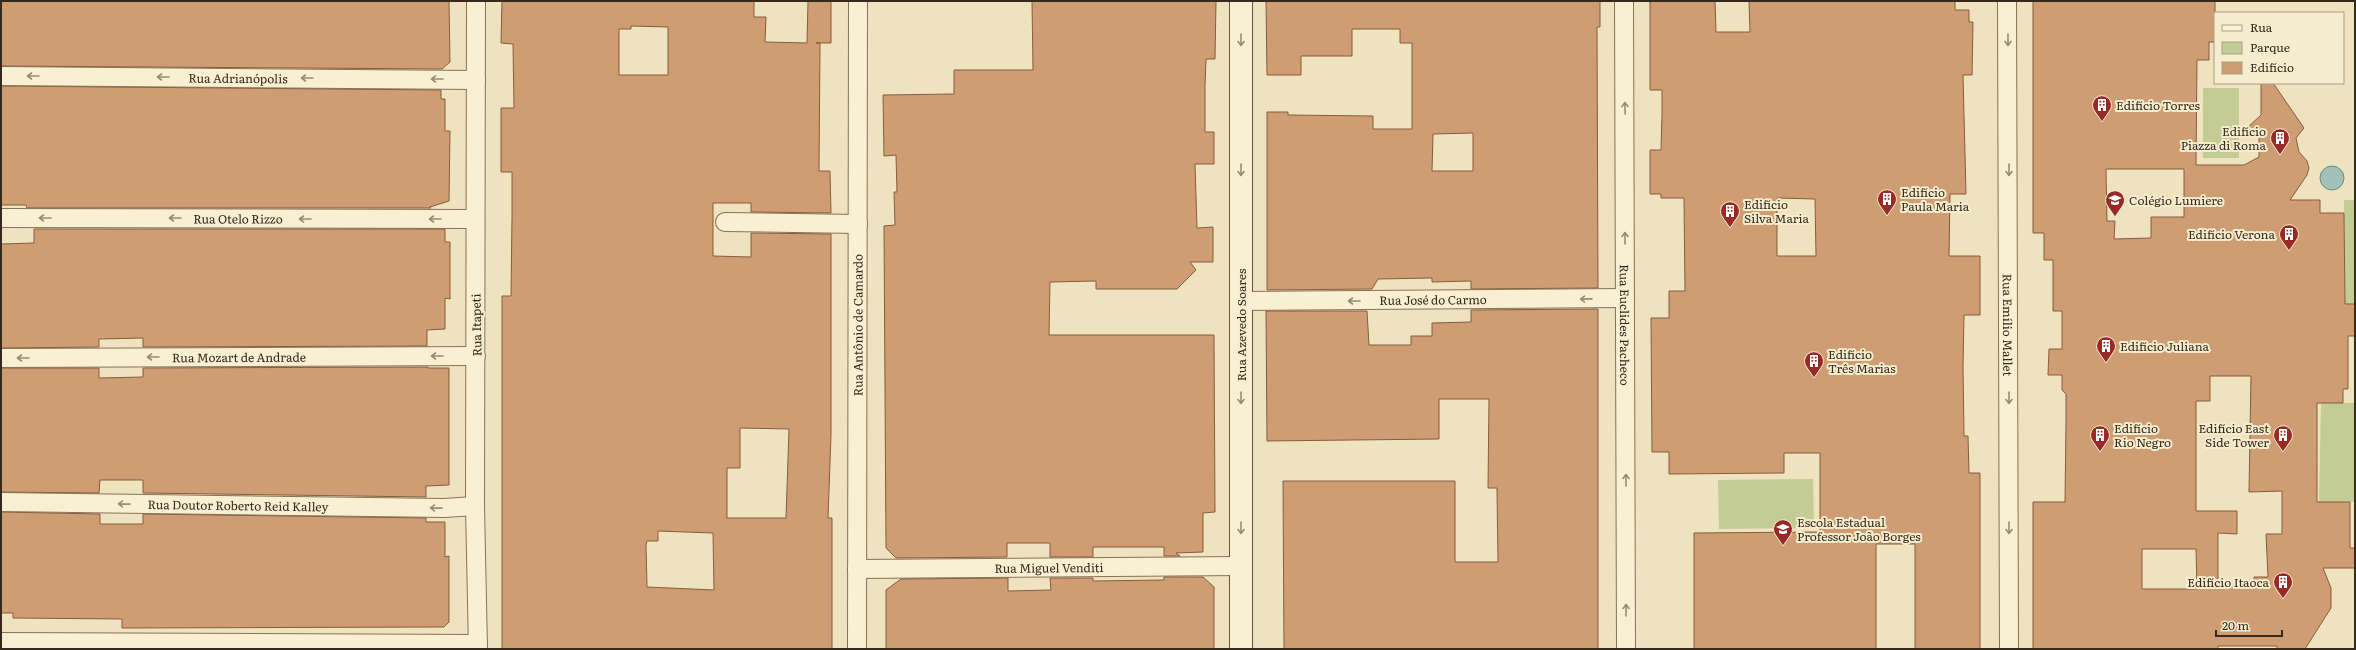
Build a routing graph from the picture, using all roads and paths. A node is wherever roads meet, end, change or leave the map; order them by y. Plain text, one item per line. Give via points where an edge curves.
1 (476, 1) edge
2 (858, 1) edge
3 (1241, 1) edge
4 (1624, 1) edge
5 (2007, 1) edge
6 (1, 76) edge
7 (476, 80) junction
8 (1, 218) edge
9 (474, 219) junction
10 (726, 222) dead end
11 (858, 224) junction
12 (1625, 298) junction
13 (1241, 301) junction
14 (476, 356) junction
15 (1, 358) edge
16 (1, 502) edge
17 (475, 506) junction
18 (1241, 566) junction
19 (857, 569) junction
20 (1, 642) edge
21 (478, 646) edge
22 (857, 649) edge
23 (1241, 649) edge
24 (1626, 649) edge
25 (2008, 649) edge

1 - 7 street, Rua Itapeti
2 - 11 street, Rua Antônio de Camardo
3 -> 13 street, Rua Azevedo Soares
12 -> 4 street, Rua Euclides Pacheco
5 -> 25 street, Rua Emílio Mallet
7 -> 6 street, Rua Adrianópolis
7 - 9 street, Rua Itapeti
9 -> 8 street, Rua Otelo Rizzo
9 - 14 street, Rua Itapeti
10 - 11 street
11 - 19 street, Rua Antônio de Camardo
12 -> 13 street, Rua José do Carmo
24 -> 12 street, Rua Euclides Pacheco
13 -> 18 street, Rua Azevedo Soares
14 -> 15 street, Rua Mozart de Andrade
14 - 17 street, Rua Itapeti
17 -> 16 street, Rua Doutor Roberto Reid Kalley via 444,508
17 - 21 street, Rua Itapeti
18 - 19 street, Rua Miguel Venditi
18 - 23 street, Rua Azevedo Soares
19 - 22 street, Rua Antônio de Camardo
20 - 21 street

